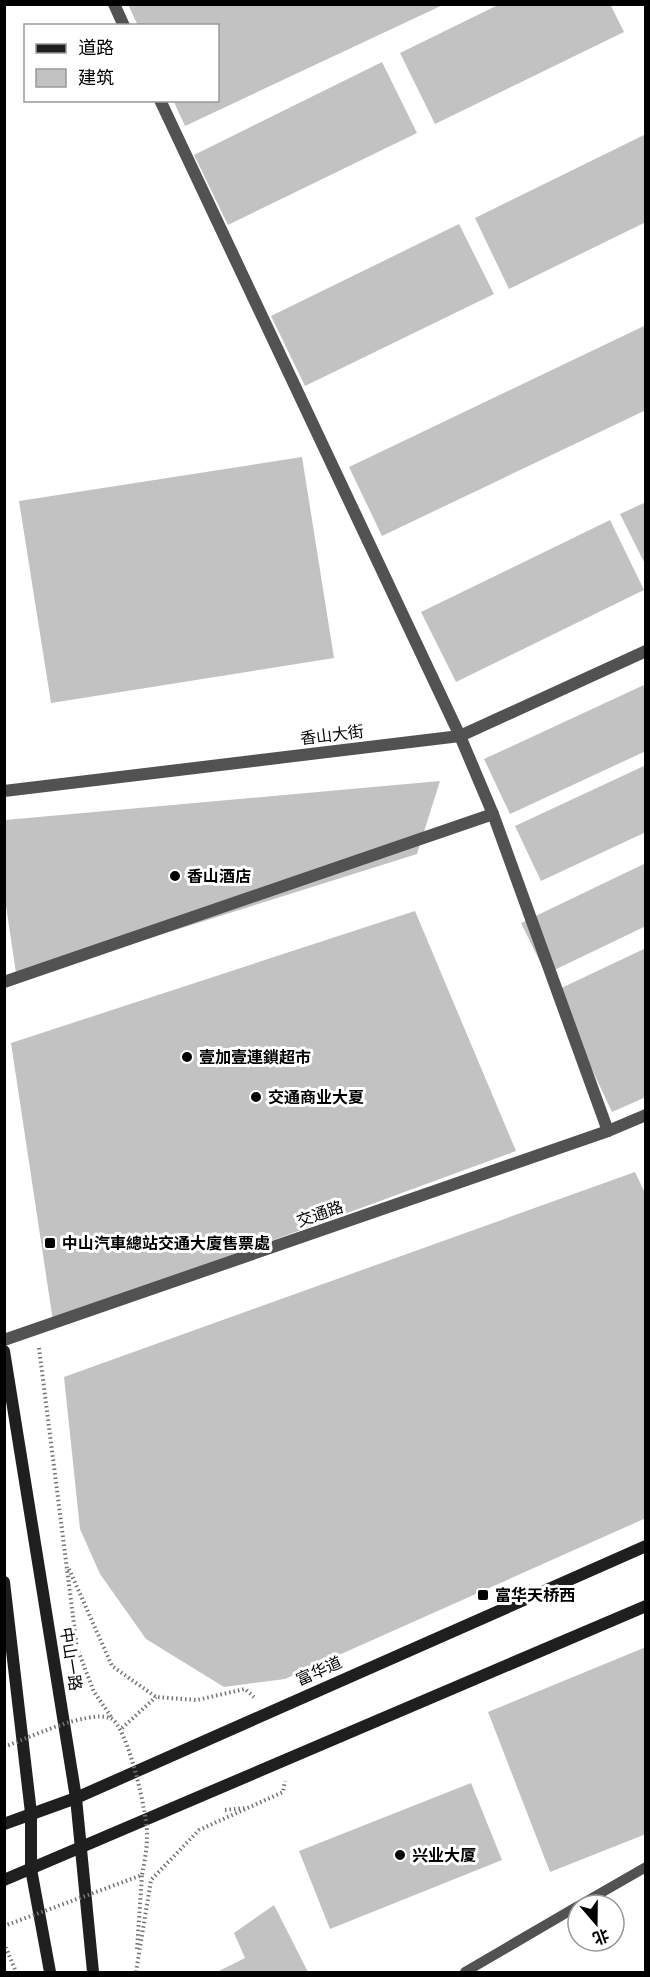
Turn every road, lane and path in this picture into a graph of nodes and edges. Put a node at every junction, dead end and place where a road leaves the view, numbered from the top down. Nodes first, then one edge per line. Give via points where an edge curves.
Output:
1 (114, 4) edge
2 (123, 24) edge
3 (160, 102) edge
4 (645, 651) edge
5 (460, 736) junction
6 (4, 791) edge
7 (493, 814) junction
8 (4, 982) edge
9 (645, 1114) edge
10 (608, 1131) junction
11 (37, 1330) junction
12 (4, 1340) edge
13 (4, 1351) edge
14 (645, 1545) edge
15 (68, 1566) junction
16 (4, 1582) edge
17 (645, 1606) edge
18 (156, 1697) junction
19 (268, 1711) junction
20 (112, 1718) junction
21 (122, 1728) junction
22 (4, 1747) edge
23 (289, 1758) junction
24 (76, 1798) junction
25 (31, 1813) junction
26 (4, 1824) edge
27 (82, 1847) junction
28 (645, 1867) edge
29 (31, 1869) junction
30 (142, 1875) junction
31 (4, 1880) edge
32 (601, 1893) edge
33 (566, 1914) edge
34 (4, 1926) edge
35 (4, 1943) edge
36 (136, 1970) edge
37 (16, 1972) edge
38 (50, 1972) edge
39 (93, 1972) edge
40 (465, 1972) edge

1 - 2 street
3 - 5 street
4 - 5 street, 香山大街
5 - 6 street, 香山大街
5 - 7 street
7 - 8 street
7 - 10 street
9 - 10 street, 交通路
10 - 11 street, 交通路
11 - 12 street, 交通路
11 - 15 path
13 - 24 main road, 中山一路
14 - 19 main road, 富华道
15 - 18 path via 112,1666
15 - 20 path via 77,1648 94,1692
16 - 25 main road
17 - 23 main road
18 - 19 path via 197,1700 245,1689
18 - 21 path
19 - 24 main road, 富华道
20 - 21 path, bridge
20 - 22 path, bridge via 93,1716
21 - 30 path, bridge via 148,1836
23 - 27 main road
23 - 36 path via 283,1792 199,1830 151,1880
24 - 25 main road, 富华道
24 - 27 main road, 中山一路
25 - 26 main road, 富华道
25 - 29 main road
27 - 29 main road
27 - 39 main road, 中山一路
28 - 32 lane
29 - 31 main road
29 - 38 main road
30 - 34 path, bridge
30 - 36 path
33 - 40 lane
35 - 37 path

